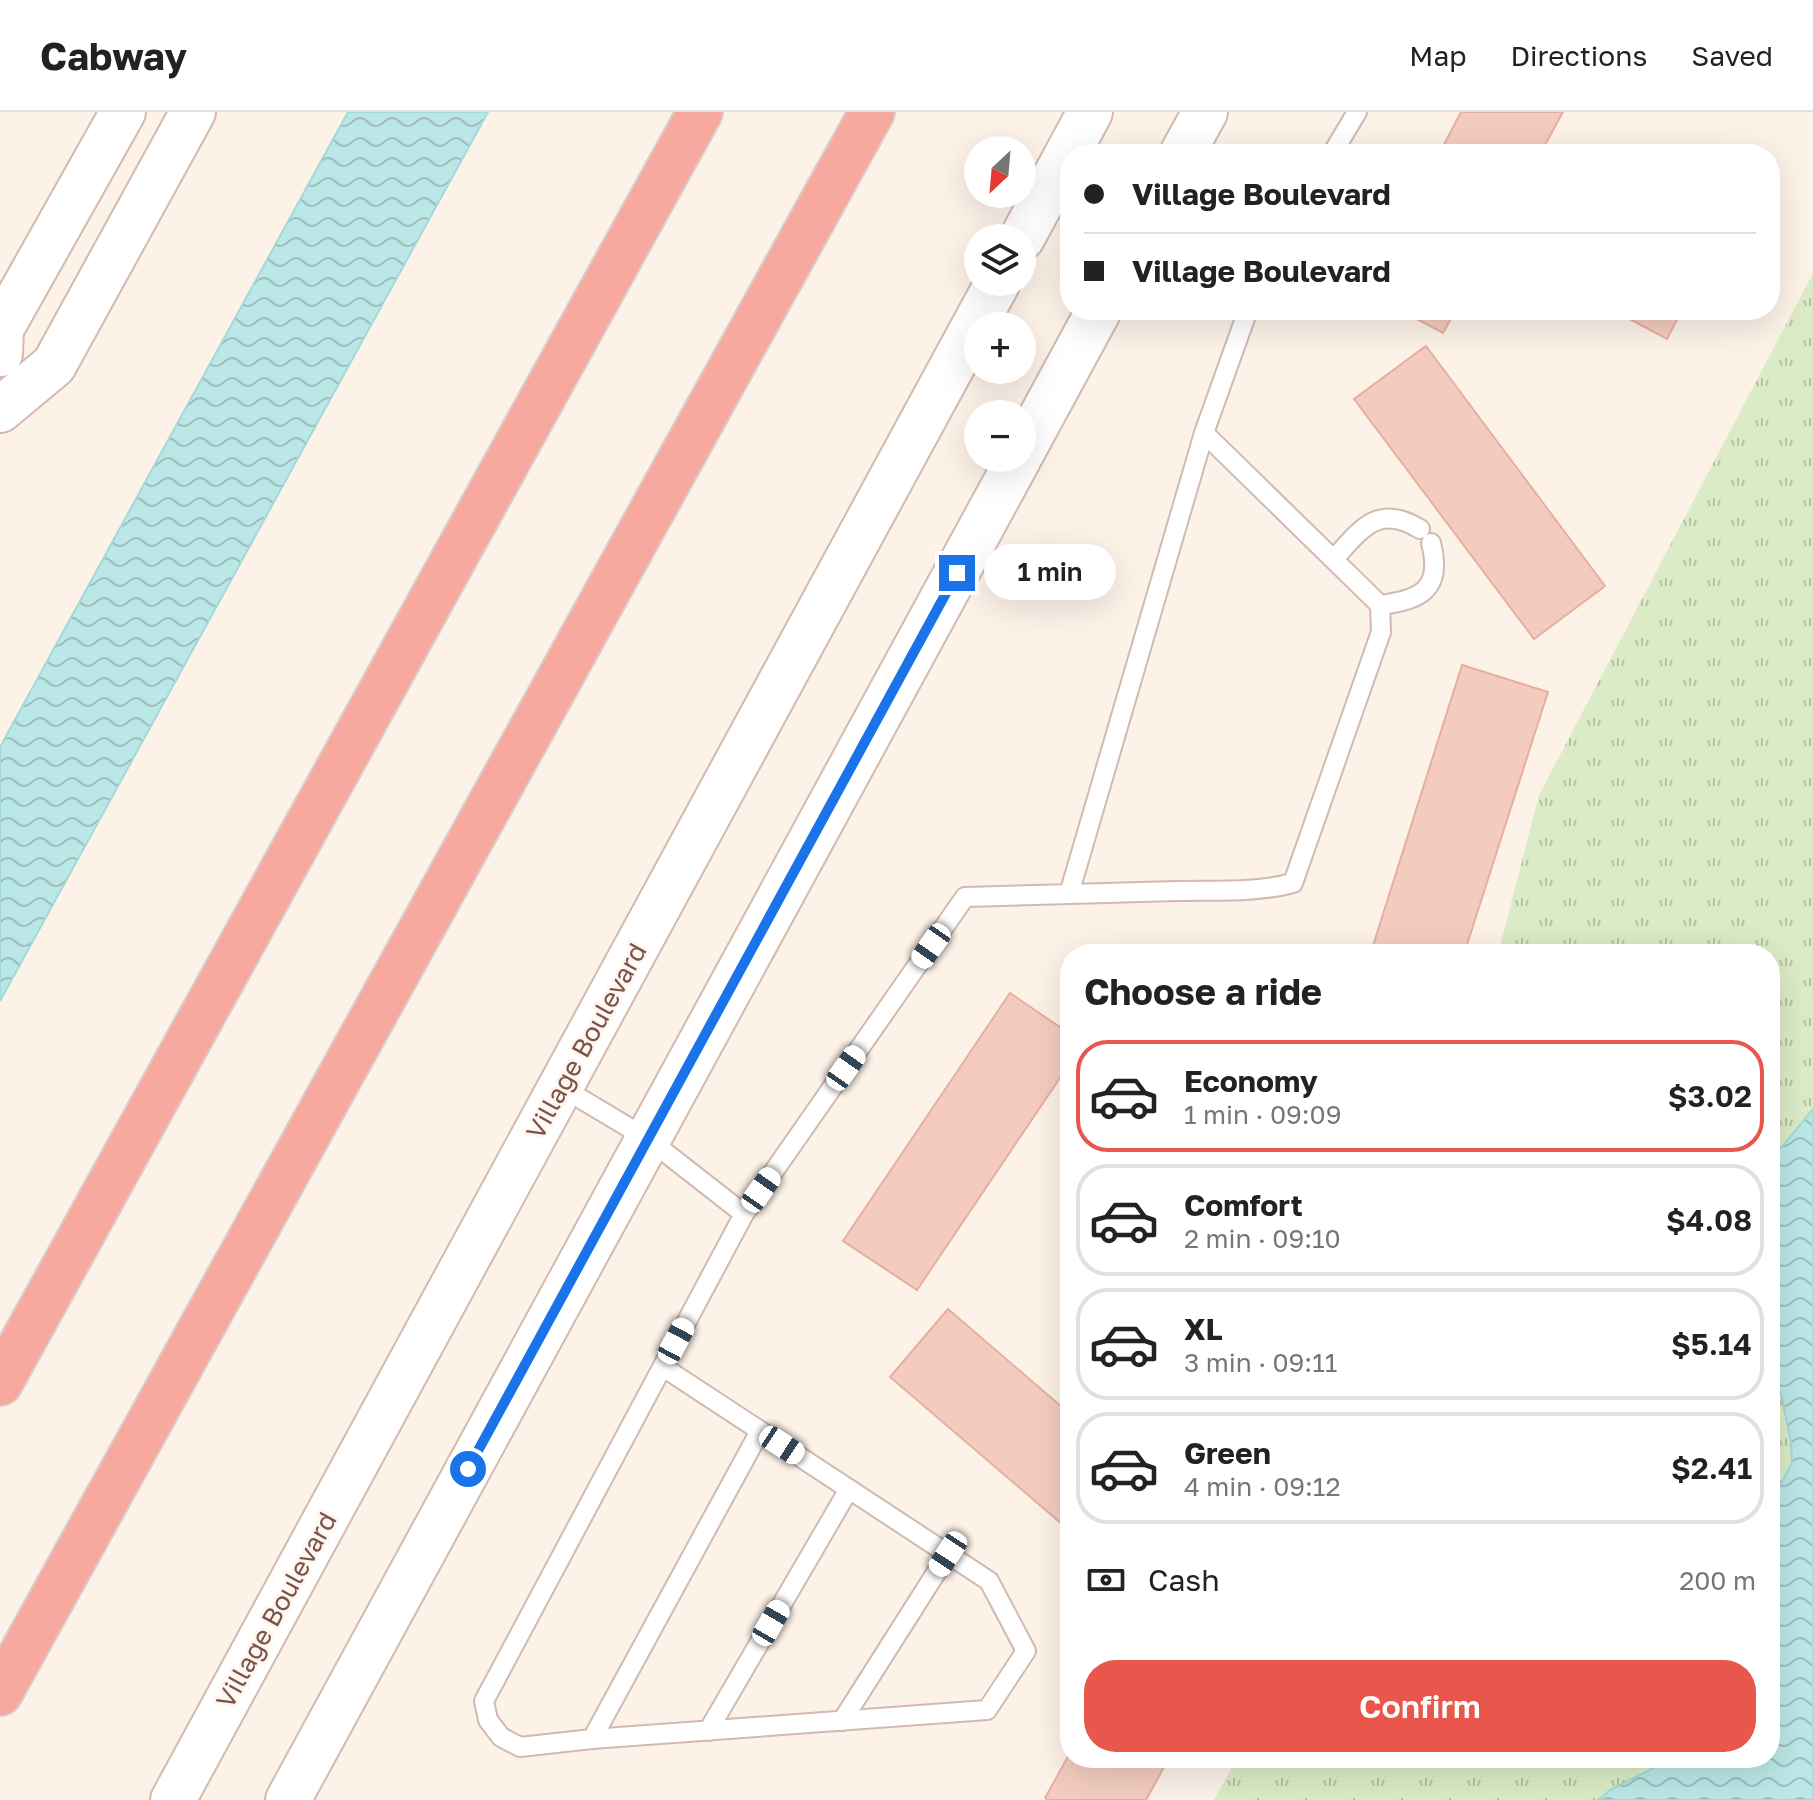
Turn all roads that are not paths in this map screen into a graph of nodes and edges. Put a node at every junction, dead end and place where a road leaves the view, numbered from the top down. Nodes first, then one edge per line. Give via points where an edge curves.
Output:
1 (123, 112) edge
2 (193, 112) edge
3 (700, 112) edge
4 (872, 112) edge
5 (1090, 112) edge
6 (1205, 112) edge
7 (1357, 112) edge
8 (1073, 144) edge
9 (1187, 144) edge
10 (1338, 144) edge
11 (1060, 168) edge
12 (1030, 224) edge
13 (990, 296) edge
14 (1094, 320) edge
15 (1244, 320) edge
16 (0, 354) edge
17 (0, 410) edge
18 (1036, 426) edge
19 (1204, 433) junction
20 (1011, 472) edge
21 (1334, 559) junction
22 (1380, 605) junction
23 (1069, 894) junction
24 (561, 1087) junction
25 (648, 1139) junction
26 (744, 1214) junction
27 (663, 1367) junction
28 (0, 1383) edge
29 (760, 1431) junction
30 (849, 1489) junction
31 (948, 1554) junction
32 (0, 1693) edge
33 (842, 1721) junction
34 (708, 1731) junction
35 (592, 1739) junction
36 (173, 1800) edge
37 (288, 1800) edge

1 - 16 street via 1,329
2 - 17 street via 54,365
3 - 28 highway
4 - 32 highway
5 - 8 street
6 - 9 street
7 - 10 lane
11 - 12 street
13 - 24 street, Village Boulevard
14 - 18 street
15 - 19 lane
19 - 21 lane
19 - 23 lane
20 - 25 street
21 - 22 lane
21 - 22 lane via 1366,523 1408,521 1426,536 1436,560 1425,591 1410,601
22 - 23 lane via 1381,632 1293,883 1270,889
23 - 26 lane via 965,897
24 - 25 lane
24 - 36 street, Village Boulevard
25 - 26 lane
25 - 37 street
26 - 27 lane
27 - 29 lane
27 - 35 lane via 484,1701 488,1720 501,1737 520,1747
29 - 30 lane
29 - 35 lane
30 - 31 lane
30 - 34 lane
31 - 33 lane
31 - 33 lane via 989,1581 1026,1651 987,1710
33 - 34 lane
34 - 35 lane

